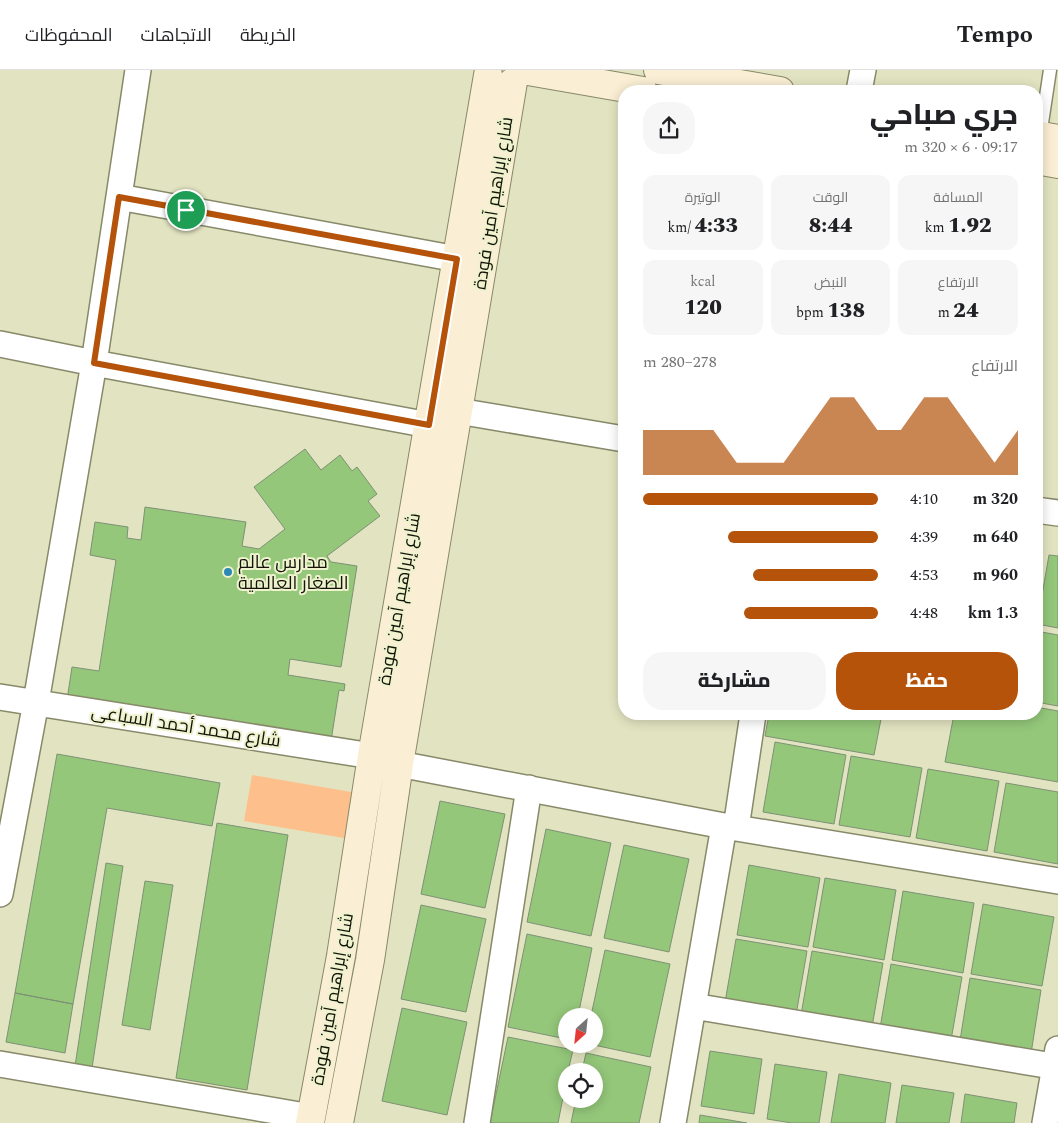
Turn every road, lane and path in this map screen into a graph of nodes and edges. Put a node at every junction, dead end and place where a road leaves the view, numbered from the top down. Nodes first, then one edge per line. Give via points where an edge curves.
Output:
1 (138, 70) edge
2 (658, 70) edge
3 (863, 70) edge
4 (1050, 70) edge
5 (508, 74) edge
6 (745, 85) edge
7 (860, 85) edge
8 (618, 88) edge
9 (1043, 142) edge
10 (1058, 164) edge
11 (119, 197) junction
12 (457, 259) junction
13 (0, 344) edge
14 (94, 363) junction
15 (458, 411) junction
16 (429, 425) junction
17 (618, 438) edge
18 (1043, 511) edge
19 (1058, 513) edge
20 (0, 697) edge
21 (36, 702) junction
22 (753, 720) edge
23 (372, 756) junction
24 (399, 764) junction
25 (529, 788) junction
26 (730, 827) junction
27 (1058, 881) edge
28 (0, 892) edge
29 (341, 956) junction
30 (370, 960) junction
31 (693, 1006) junction
32 (1057, 1061) edge
33 (0, 1064) edge
34 (310, 1120) edge
35 (340, 1123) edge
36 (477, 1123) edge
37 (673, 1123) edge
38 (1045, 1123) edge

1 - 11 street
2 - 6 street
3 - 7 street
4 - 9 lane
5 - 8 street
5 - 12 street, شارع إبراهيم آمين فودة
5 - 15 street, شارع إبراهيم آمين فودة
9 - 10 street
11 - 12 street
11 - 14 street
12 - 16 street, شارع إبراهيم آمين فودة
13 - 14 street
14 - 16 street
14 - 21 street
15 - 17 street
15 - 24 street, شارع إبراهيم آمين فودة
16 - 23 street, شارع إبراهيم آمين فودة
18 - 19 street
20 - 21 street, شارع محمد أحمد السباعى
21 - 23 street, شارع محمد أحمد السباعى
21 - 28 street
22 - 26 street
23 - 29 street, شارع إبراهيم آمين فودة
24 - 25 street
24 - 30 street, شارع إبراهيم آمين فودة
25 - 26 street
25 - 36 street
26 - 27 street
26 - 31 street
29 - 30 street
29 - 34 street, شارع إبراهيم آمين فودة
30 - 35 street, شارع إبراهيم آمين فودة
31 - 32 street
31 - 37 street
32 - 38 street
33 - 34 street

